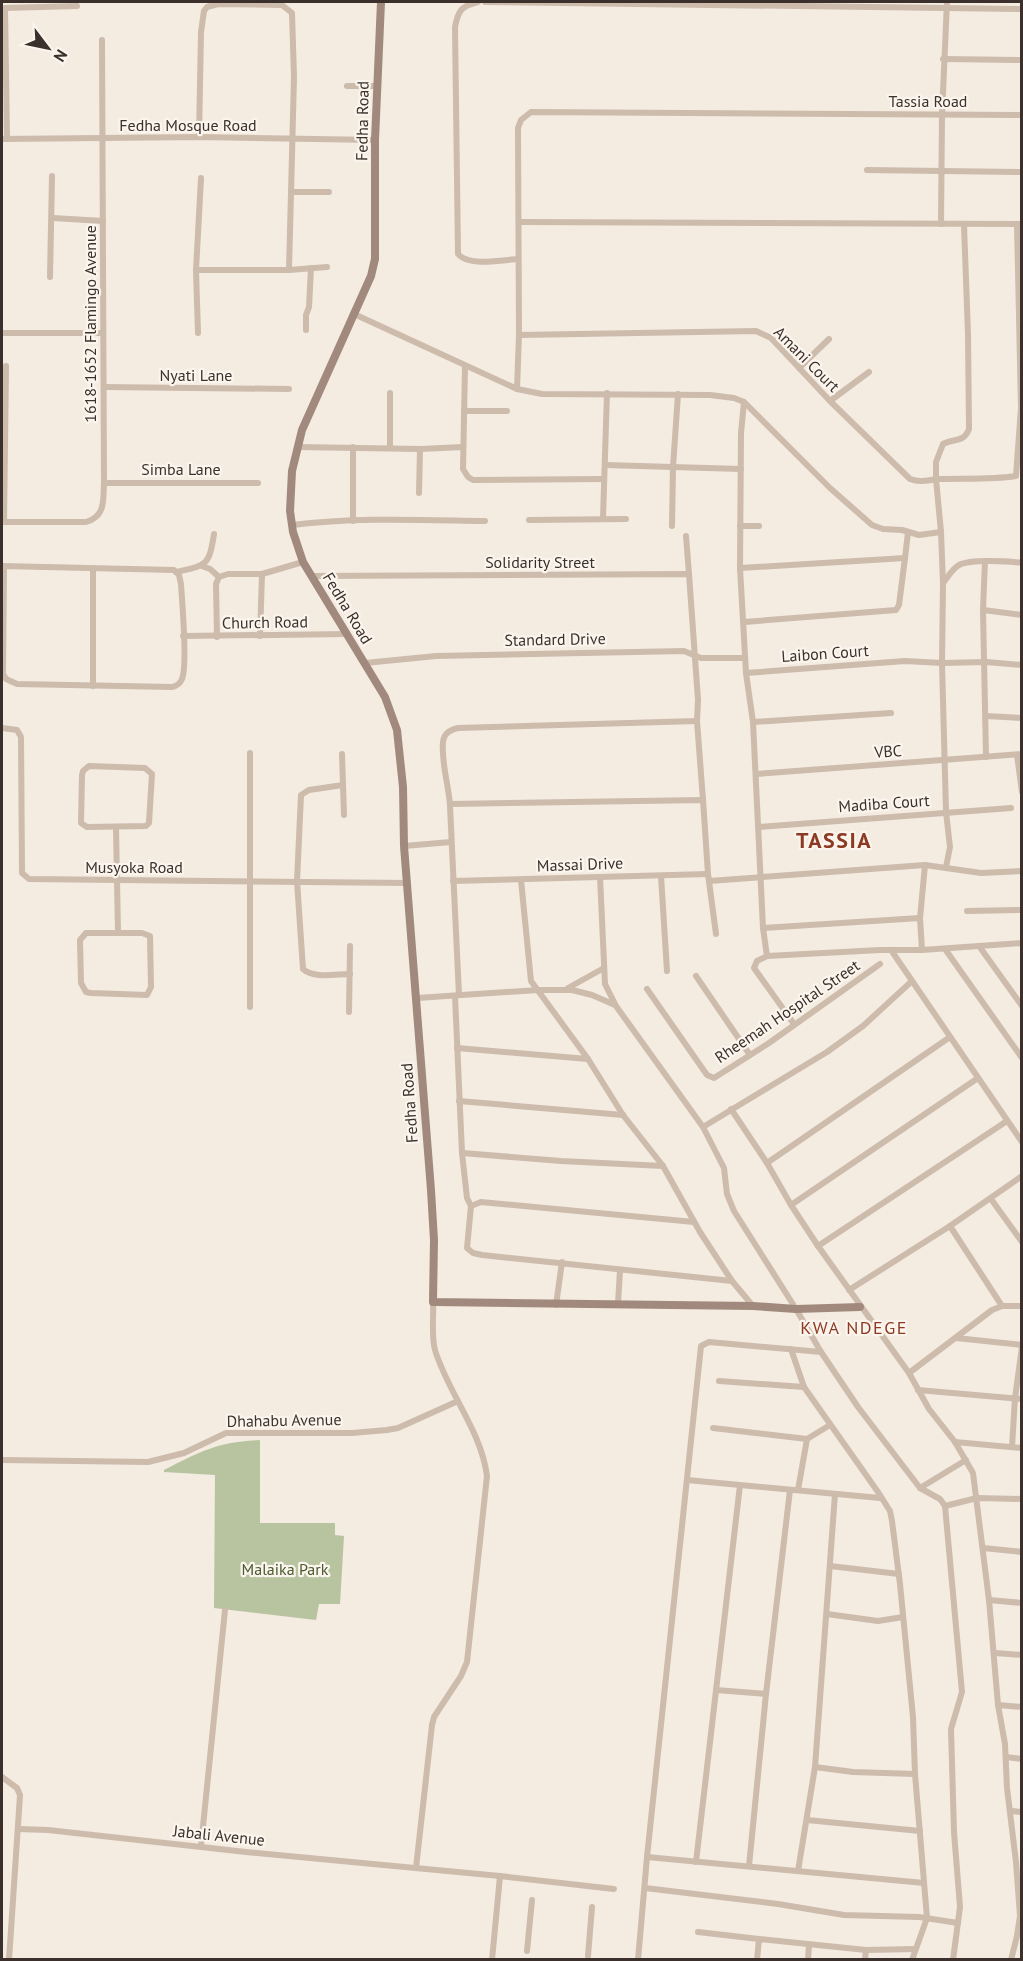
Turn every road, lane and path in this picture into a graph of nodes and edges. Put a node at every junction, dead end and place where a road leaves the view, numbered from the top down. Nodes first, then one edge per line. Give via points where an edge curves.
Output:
1 (381, 2) edge
2 (478, 2) edge
3 (485, 2) edge
4 (774, 3) edge
5 (947, 4) edge
6 (77, 6) dead end
7 (3, 8) edge
8 (1022, 9) edge
9 (102, 40) dead end
10 (943, 59) junction
11 (1022, 60) edge
12 (347, 86) dead end
13 (378, 86) junction
14 (942, 115) junction
15 (1022, 115) edge
16 (199, 137) junction
17 (292, 138) junction
18 (4, 139) edge
19 (101, 139) junction
20 (375, 140) junction
21 (867, 170) dead end
22 (941, 170) junction
23 (1022, 172) edge
24 (52, 176) dead end
25 (201, 178) dead end
26 (291, 192) junction
27 (329, 192) dead end
28 (52, 218) junction
29 (103, 221) junction
30 (520, 222) junction
31 (941, 224) junction
32 (1019, 224) edge
33 (964, 225) junction
34 (518, 259) junction
35 (327, 267) dead end
36 (310, 268) junction
37 (196, 270) junction
38 (289, 270) junction
39 (50, 278) dead end
40 (354, 314) junction
41 (306, 330) dead end
42 (2, 333) edge
43 (103, 333) junction
44 (198, 333) dead end
45 (519, 335) junction
46 (829, 339) dead end
47 (6, 366) dead end
48 (465, 366) junction
49 (799, 368) junction
50 (869, 372) dead end
51 (104, 387) junction
52 (289, 388) dead end
53 (517, 389) junction
54 (390, 393) dead end
55 (607, 393) junction
56 (678, 394) junction
57 (830, 401) junction
58 (744, 402) junction
59 (1021, 408) edge
60 (464, 411) junction
61 (507, 411) dead end
62 (297, 447) junction
63 (353, 447) junction
64 (390, 447) junction
65 (463, 447) junction
66 (420, 449) junction
67 (605, 465) junction
68 (673, 467) junction
69 (741, 469) junction
70 (604, 479) junction
71 (936, 479) junction
72 (104, 483) junction
73 (258, 483) dead end
74 (419, 493) dead end
75 (603, 518) junction
76 (626, 519) dead end
77 (529, 520) dead end
78 (353, 521) junction
79 (485, 521) dead end
80 (3, 522) edge
81 (292, 525) junction
82 (672, 526) dead end
83 (740, 526) junction
84 (759, 526) dead end
85 (908, 532) junction
86 (941, 532) junction
87 (214, 534) dead end
88 (686, 536) dead end
89 (906, 558) junction
90 (985, 561) junction
91 (303, 562) junction
92 (1022, 563) edge
93 (3, 566) edge
94 (202, 566) junction
95 (740, 568) junction
96 (93, 569) junction
97 (176, 572) junction
98 (262, 574) junction
99 (689, 574) junction
100 (311, 576) junction
101 (219, 577) junction
102 (943, 583) junction
103 (983, 610) junction
104 (1022, 615) edge
105 (744, 622) junction
106 (347, 634) junction
107 (183, 636) junction
108 (260, 636) junction
109 (217, 637) junction
110 (693, 653) junction
111 (745, 658) junction
112 (986, 662) junction
113 (365, 663) junction
114 (942, 663) junction
115 (1022, 665) edge
116 (746, 673) junction
117 (93, 686) junction
118 (891, 713) dead end
119 (986, 716) junction
120 (1022, 718) edge
121 (697, 721) junction
122 (753, 722) junction
123 (2, 728) edge
124 (250, 753) dead end
125 (342, 754) dead end
126 (1019, 755) edge
127 (986, 758) junction
128 (946, 761) junction
129 (756, 774) junction
130 (343, 785) junction
131 (1022, 792) edge
132 (703, 800) junction
133 (450, 804) junction
134 (1011, 808) dead end
135 (946, 812) junction
136 (344, 815) dead end
137 (759, 826) junction
138 (116, 828) junction
139 (451, 842) junction
140 (404, 846) junction
141 (926, 865) junction
142 (946, 867) junction
143 (1022, 871) edge
144 (662, 876) junction
145 (762, 876) junction
146 (600, 877) junction
147 (708, 878) junction
148 (248, 880) junction
149 (521, 880) junction
150 (118, 881) junction
151 (297, 881) junction
152 (453, 881) junction
153 (407, 883) junction
154 (1022, 910) edge
155 (967, 911) dead end
156 (920, 918) junction
157 (763, 928) junction
158 (117, 933) junction
159 (716, 934) dead end
160 (1022, 943) edge
161 (350, 946) dead end
162 (979, 946) junction
163 (945, 949) junction
164 (891, 950) junction
165 (922, 950) junction
166 (767, 956) junction
167 (880, 964) dead end
168 (604, 968) junction
169 (667, 971) dead end
170 (350, 974) junction
171 (696, 976) dead end
172 (912, 981) junction
173 (647, 989) dead end
174 (538, 990) junction
175 (565, 990) junction
176 (457, 995) junction
177 (417, 998) junction
178 (616, 1006) junction
179 (1022, 1006) edge
180 (250, 1007) dead end
181 (349, 1012) dead end
182 (794, 1024) junction
183 (950, 1037) junction
184 (457, 1048) junction
185 (750, 1054) junction
186 (1022, 1058) edge
187 (588, 1059) junction
188 (978, 1078) junction
189 (459, 1101) junction
190 (731, 1109) junction
191 (623, 1114) junction
192 (1007, 1121) junction
193 (703, 1127) junction
194 (1022, 1142) edge
195 (462, 1153) junction
196 (767, 1163) junction
197 (663, 1166) junction
198 (1022, 1176) edge
199 (991, 1199) junction
200 (791, 1205) junction
201 (471, 1206) junction
202 (694, 1222) junction
203 (950, 1226) junction
204 (1022, 1242) edge
205 (818, 1246) junction
206 (562, 1262) junction
207 (620, 1270) junction
208 (732, 1281) junction
209 (849, 1290) junction
210 (433, 1302) junction
211 (618, 1304) junction
212 (556, 1305) junction
213 (753, 1306) junction
214 (860, 1306) junction
215 (1002, 1306) junction
216 (1022, 1306) edge
217 (796, 1309) junction
218 (955, 1338) junction
219 (1022, 1346) edge
220 (791, 1349) junction
221 (820, 1352) junction
222 (909, 1373) junction
223 (719, 1381) dead end
224 (804, 1388) junction
225 (918, 1390) junction
226 (1018, 1399) edge
227 (458, 1401) junction
228 (830, 1425) junction
229 (713, 1428) dead end
230 (807, 1439) junction
231 (955, 1442) junction
232 (1012, 1447) junction
233 (1022, 1448) edge
234 (2, 1460) edge
235 (966, 1460) junction
236 (687, 1480) junction
237 (740, 1485) junction
238 (920, 1488) junction
239 (790, 1490) junction
240 (798, 1490) junction
241 (835, 1494) junction
242 (880, 1498) junction
243 (977, 1498) junction
244 (1022, 1499) edge
245 (945, 1506) junction
246 (983, 1548) junction
247 (1022, 1552) edge
248 (830, 1566) junction
249 (899, 1574) junction
250 (989, 1600) junction
251 (1022, 1603) edge
252 (225, 1610) dead end
253 (826, 1614) junction
254 (903, 1617) junction
255 (995, 1653) junction
256 (1022, 1655) edge
257 (716, 1690) junction
258 (766, 1694) junction
259 (998, 1705) junction
260 (1022, 1707) edge
261 (1006, 1757) junction
262 (1022, 1759) edge
263 (815, 1767) junction
264 (915, 1774) junction
265 (2, 1777) edge
266 (1011, 1811) junction
267 (1022, 1812) edge
268 (807, 1820) junction
269 (18, 1829) junction
270 (920, 1831) junction
271 (201, 1846) junction
272 (647, 1857) junction
273 (696, 1862) junction
274 (1019, 1862) edge
275 (749, 1866) junction
276 (417, 1868) junction
277 (798, 1871) junction
278 (500, 1876) junction
279 (924, 1883) junction
280 (645, 1888) junction
281 (614, 1889) dead end
282 (532, 1900) dead end
283 (592, 1907) dead end
284 (1021, 1916) edge
285 (927, 1918) junction
286 (958, 1923) junction
287 (698, 1932) dead end
288 (759, 1939) junction
289 (809, 1945) junction
290 (915, 1949) junction
291 (866, 1950) junction
292 (527, 1951) dead end
293 (588, 1956) dead end
294 (9, 1959) edge
295 (492, 1959) edge
296 (638, 1959) edge
297 (757, 1959) edge
298 (808, 1959) edge
299 (865, 1959) edge
300 (912, 1959) edge
301 (952, 1959) edge
302 (1011, 1959) edge

1 - 13 street, Fedha Road
2 - 34 street via 458,12 455,27 458,254 468,260
3 - 4 street
4 - 5 street
5 - 8 street
5 - 10 street
6 - 7 street
7 - 18 street
9 - 19 street, 1618-1652 Flamingo Avenue
10 - 11 street
10 - 14 street
12 - 13 street
13 - 20 street, Fedha Road
14 - 15 street, Tassia Road
14 - 22 street
14 - 30 street, Tassia Road via 531,112 518,128
16 - 17 street, Fedha Mosque Road
16 - 17 street via 203,14 207,7 282,4 292,13
16 - 19 street, Fedha Mosque Road
17 - 20 street, Fedha Mosque Road
17 - 26 street
18 - 19 street, Fedha Mosque Road
19 - 29 street, 1618-1652 Flamingo Avenue
20 - 40 street, Fedha Road via 375,259
21 - 22 street
22 - 23 street
22 - 31 street
24 - 28 street
25 - 37 street
26 - 27 street
26 - 38 street
28 - 29 street
28 - 39 street
29 - 43 street, 1618-1652 Flamingo Avenue
30 - 31 street
30 - 34 street
31 - 33 street
32 - 33 street
32 - 59 street
33 - 71 street via 969,429 962,440 948,441 940,447
34 - 45 street
35 - 36 street
36 - 38 street
36 - 41 street
37 - 38 street
37 - 44 street
40 - 48 street
40 - 62 street, Fedha Road via 307,416
42 - 43 street
43 - 51 street, 1618-1652 Flamingo Avenue
45 - 49 street, Amani Court via 756,331 771,338
45 - 53 street
46 - 49 street
47 - 80 street
48 - 53 street
48 - 60 street
49 - 57 street, Amani Court
50 - 57 street
51 - 52 street, Nyati Lane
51 - 72 street, 1618-1652 Flamingo Avenue
53 - 55 street via 542,394
54 - 64 street
55 - 56 street
55 - 67 street
56 - 58 street
56 - 68 street
57 - 71 street, Amani Court via 905,477 920,482
58 - 69 street
58 - 85 street via 872,525
59 - 71 street, Amani Court via 1016,476
60 - 61 street
60 - 65 street
62 - 63 street
62 - 81 street, Fedha Road via 290,489
63 - 64 street
63 - 78 street
64 - 66 street
65 - 66 street
65 - 70 street via 463,469 473,480
66 - 74 street
67 - 68 street
67 - 70 street
68 - 69 street
68 - 82 street
69 - 83 street
70 - 75 street
71 - 86 street
72 - 73 street, Simba Lane
72 - 80 street, 1618-1652 Flamingo Avenue via 103,508 94,520
75 - 76 street
75 - 77 street
78 - 79 street
78 - 81 street
81 - 91 street, Fedha Road
83 - 84 street
83 - 95 street
85 - 86 street
85 - 89 street
86 - 102 street
87 - 94 street via 211,556
88 - 99 street
89 - 95 street
89 - 105 street via 896,610
90 - 92 street
90 - 102 street via 957,565
90 - 103 street
91 - 98 street
91 - 100 street, Fedha Road
93 - 96 street
93 - 117 street via 6,679 17,684
94 - 97 street
94 - 101 street
95 - 105 street
96 - 97 street via 170,568
96 - 117 street
97 - 107 street via 181,584
98 - 101 street
98 - 108 street
99 - 100 street, Solidarity Street
99 - 110 street
100 - 106 street, Fedha Road
101 - 109 street
102 - 114 street
103 - 104 street
103 - 112 street
105 - 111 street
106 - 108 street, Church Road
106 - 113 street, Fedha Road
107 - 109 street, Church Road
107 - 117 street via 183,675 178,686
108 - 109 street, Church Road
110 - 111 street, Standard Drive via 701,658
110 - 113 street, Standard Drive via 436,656
110 - 121 street
111 - 116 street
112 - 114 street, Laibon Court
112 - 115 street, Laibon Court
112 - 119 street
113 - 140 street, Fedha Road via 385,697 397,730
114 - 116 street, Laibon Court via 905,661
114 - 128 street
116 - 122 street
118 - 122 street
119 - 120 street
119 - 127 street
121 - 132 street
121 - 133 street via 450,730 443,742
122 - 129 street
123 - 150 street, Musyoka Road via 17,730 21,737 22,873 29,879
124 - 148 street
125 - 130 street
126 - 127 street, VBC
126 - 131 street
127 - 128 street, VBC
128 - 129 street, VBC
128 - 135 street
129 - 137 street
130 - 136 street
130 - 151 street via 309,790 301,795
132 - 133 street
132 - 147 street
133 - 139 street
134 - 135 street, Madiba Court
135 - 137 street, Madiba Court
135 - 142 street via 950,847
137 - 145 street
138 - 138 street via 144,827 149,823 152,774 145,768 86,767 82,775 81,824
138 - 150 street
139 - 140 street
139 - 152 street
140 - 153 street, Fedha Road
141 - 142 street, Massai Drive
141 - 145 street, Massai Drive
141 - 156 street
142 - 143 street, Massai Drive via 981,873
144 - 146 street, Massai Drive
144 - 147 street, Massai Drive
144 - 169 street
145 - 147 street, Massai Drive
145 - 157 street
146 - 149 street, Massai Drive
146 - 168 street
147 - 159 street
148 - 150 street, Musyoka Road
148 - 151 street, Musyoka Road
148 - 180 street
149 - 152 street, Massai Drive
149 - 174 street via 531,981
150 - 158 street
151 - 153 street, Musyoka Road
151 - 170 street via 303,969 318,975
152 - 176 street
153 - 177 street, Fedha Road
154 - 155 street
156 - 157 street
156 - 165 street
157 - 166 street
158 - 158 street via 82,935 82,988 91,993 147,995 151,987 150,936
160 - 162 street
161 - 170 street
162 - 163 street
162 - 179 street
163 - 165 street
163 - 186 street
164 - 165 street
164 - 166 street
164 - 172 street
166 - 182 street via 757,961 754,968
167 - 182 street, Rheemah Hospital Street
168 - 175 street
168 - 178 street via 605,984
170 - 181 street
171 - 185 street
172 - 183 street
172 - 190 street via 863,1026 827,1052
173 - 185 street, Rheemah Hospital Street via 710,1077
174 - 175 street
174 - 176 street
174 - 187 street
175 - 178 street via 580,991
176 - 177 street
176 - 184 street
177 - 210 street, Fedha Road via 434,1240
178 - 193 street
182 - 185 street, Rheemah Hospital Street
183 - 188 street
183 - 196 street
184 - 187 street
184 - 189 street
187 - 191 street
188 - 192 street
188 - 200 street
189 - 191 street
189 - 195 street
190 - 193 street
190 - 196 street
191 - 197 street
192 - 194 street
192 - 205 street
193 - 217 street via 724,1168 734,1211
195 - 197 street
195 - 201 street
196 - 200 street
197 - 202 street
198 - 199 street
199 - 203 street
199 - 204 street
200 - 205 street
201 - 202 street via 481,1202
201 - 206 street via 467,1248 470,1251
202 - 208 street
203 - 209 street
203 - 215 street
205 - 209 street
206 - 207 street
206 - 212 street
207 - 208 street
207 - 211 street
208 - 213 street
209 - 214 street
210 - 212 street
210 - 227 street via 435,1349
211 - 212 street
211 - 213 street
213 - 217 street
214 - 217 street
214 - 222 street
215 - 216 street
215 - 218 street
217 - 221 street
218 - 219 street
218 - 222 street
219 - 226 street
220 - 221 street
220 - 224 street
220 - 236 street via 709,1342 701,1346
221 - 238 street
222 - 225 street
223 - 224 street
224 - 228 street
225 - 226 street
225 - 231 street
226 - 232 street
227 - 234 street, Dhahabu Avenue via 398,1428 352,1433 226,1432 184,1453 148,1462
227 - 276 street via 478,1442 487,1476 466,1662 432,1725
228 - 230 street
228 - 242 street
229 - 230 street
230 - 240 street
231 - 232 street
231 - 235 street
232 - 233 street
235 - 238 street
235 - 243 street via 973,1473
236 - 237 street
236 - 272 street
237 - 239 street
237 - 257 street
238 - 245 street
239 - 240 street
239 - 258 street
240 - 241 street
241 - 242 street
241 - 248 street
242 - 249 street via 890,1510
243 - 244 street
243 - 245 street
243 - 246 street
245 - 286 street via 962,1692 951,1729
246 - 247 street
246 - 250 street
248 - 249 street
248 - 253 street
249 - 254 street
250 - 251 street
250 - 255 street
252 - 271 street
253 - 254 street via 878,1621
253 - 263 street
254 - 264 street
255 - 256 street
255 - 259 street
257 - 258 street
257 - 273 street
258 - 275 street
259 - 260 street
259 - 261 street
261 - 262 street
261 - 266 street
263 - 264 street
263 - 268 street
264 - 270 street
265 - 269 street via 20,1795
266 - 267 street
266 - 274 street
268 - 270 street
268 - 277 street
269 - 271 street, Jabali Avenue
269 - 294 street
270 - 279 street
271 - 276 street, Jabali Avenue
272 - 273 street
272 - 280 street
273 - 275 street
274 - 284 street
275 - 277 street
276 - 278 street, Jabali Avenue
277 - 279 street
278 - 281 street, Jabali Avenue
278 - 295 street
279 - 285 street
280 - 285 street via 844,1915
280 - 296 street
282 - 292 street
283 - 293 street
284 - 302 street
285 - 286 street
285 - 290 street
286 - 301 street
287 - 288 street
288 - 289 street
288 - 297 street
289 - 291 street
289 - 298 street
290 - 291 street
290 - 300 street
291 - 299 street

